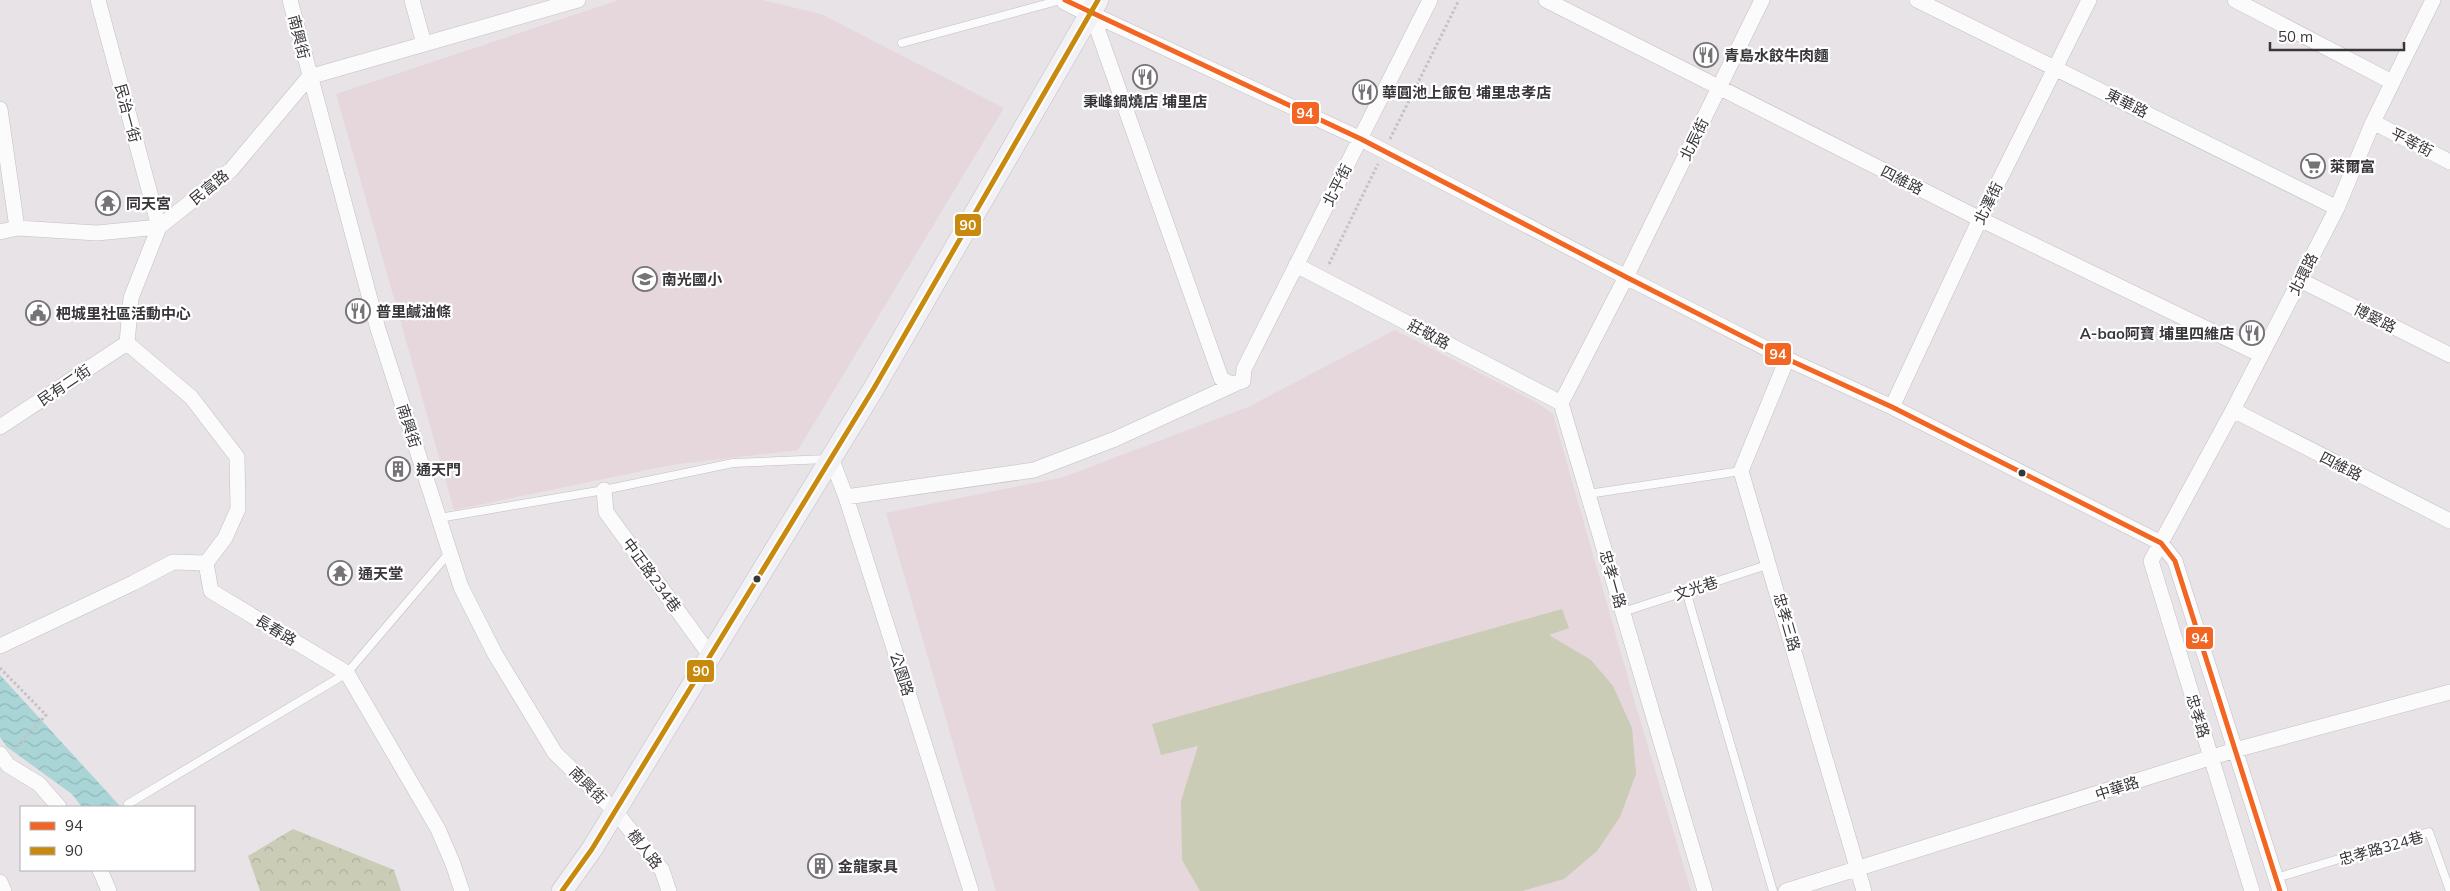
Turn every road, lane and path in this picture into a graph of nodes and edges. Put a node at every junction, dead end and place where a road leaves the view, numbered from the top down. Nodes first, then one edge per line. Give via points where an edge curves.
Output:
1 (98, 0) edge
2 (290, 0) edge
3 (412, 0) edge
4 (578, 0) edge
5 (1060, 0) edge
6 (1065, 0) edge
7 (1430, 0) edge
8 (1546, 0) edge
9 (1762, 0) edge
10 (1917, 0) edge
11 (2089, 0) edge
12 (2235, 0) edge
13 (2433, 0) edge
14 (558, 3) edge
15 (1095, 7) edge
16 (424, 44) junction
17 (902, 44) dead end
18 (2055, 67) junction
19 (309, 77) junction
20 (2392, 82) junction
21 (1719, 87) junction
22 (0, 109) edge
23 (2373, 122) junction
24 (1361, 139) junction
25 (2450, 162) edge
26 (2337, 208) junction
27 (1980, 220) junction
28 (159, 227) junction
29 (17, 228) junction
30 (0, 232) edge
31 (1296, 265) junction
32 (1626, 278) junction
33 (2300, 280) junction
34 (127, 343) junction
35 (2261, 355) junction
36 (2450, 355) edge
37 (1787, 359) junction
38 (1235, 384) junction
39 (1561, 403) junction
40 (1892, 407) junction
41 (2233, 410) junction
42 (0, 427) edge
43 (831, 458) junction
44 (1741, 471) junction
45 (604, 490) junction
46 (1588, 494) junction
47 (846, 497) junction
48 (439, 518) junction
49 (2450, 521) edge
50 (2161, 543) junction
51 (450, 553) junction
52 (206, 563) junction
53 (1770, 564) junction
54 (1686, 592) junction
55 (1623, 612) junction
56 (0, 646) edge
57 (710, 655) junction
58 (0, 668) edge
59 (347, 673) junction
60 (2450, 692) edge
61 (2235, 750) junction
62 (2, 757) edge
63 (2210, 758) junction
64 (128, 804) dead end
65 (58, 806) edge
66 (614, 811) junction
67 (1858, 870) junction
68 (100, 871) edge
69 (2278, 885) edge
70 (109, 891) edge
71 (462, 891) edge
72 (562, 891) edge
73 (669, 891) edge
74 (971, 891) edge
75 (1705, 891) edge
76 (1772, 891) edge
77 (1786, 891) edge
78 (1864, 891) edge
79 (2252, 891) edge
80 (2450, 891) edge

1 - 28 street, 民治一街
2 - 19 street, 南興街
3 - 16 street
4 - 14 street
5 - 17 lane
6 - 15 street, 忠孝路
7 - 24 street, 北平街
8 - 21 street, 四維路
9 - 21 street, 北辰街
10 - 18 street, 東華路
11 - 18 street, 北澤街
12 - 20 street
13 - 20 street, 北環路
14 - 16 street
15 - 24 street, 忠孝路
15 - 38 street via 1221,378
15 - 43 main road
16 - 19 street
18 - 26 street, 東華路
18 - 27 street, 北澤街
19 - 28 street, 民富路 via 231,170
19 - 48 street, 南興街 via 378,328
20 - 23 street, 北環路
21 - 27 street, 四維路
21 - 32 street, 北辰街
22 - 29 street
23 - 25 street, 平等街
23 - 26 street, 北環路
24 - 31 street, 北平街
24 - 32 street, 忠孝路
26 - 33 street, 北環路
27 - 35 street, 四維路
27 - 40 street, 北澤街
28 - 29 street via 97,233
28 - 34 street via 131,298
29 - 30 street
31 - 38 street, 北平街 via 1244,369 1243,382
31 - 39 street, 莊敬路
32 - 37 street, 忠孝路
32 - 39 street
33 - 35 street, 北環路
33 - 36 street, 博愛路
34 - 42 street, 民有二街
34 - 52 street via 191,397 237,457 238,509 225,538
35 - 41 street, 北環路
37 - 40 street, 忠孝路
37 - 44 street
38 - 47 street via 1116,439 1034,470
39 - 46 street, 忠孝一路
40 - 50 street, 忠孝路
41 - 49 street, 四維路
41 - 50 street, 北環路
43 - 45 lane via 733,463
43 - 47 street, 公園路
43 - 57 main road
44 - 46 lane
44 - 53 street, 忠孝三路
45 - 48 lane
45 - 57 street, 中正路234巷 via 606,512
46 - 55 street, 忠孝一路
47 - 74 street, 公園路
48 - 51 street, 南興街
50 - 61 street, 忠孝路 via 2175,561
50 - 63 street, 忠孝路 via 2151,561
51 - 59 lane
51 - 66 street, 南興街 via 461,587 495,654 555,753
52 - 56 street via 173,562
52 - 59 street, 長春路 via 211,591
53 - 54 lane, 文光巷
53 - 67 street, 忠孝三路
54 - 55 lane, 文光巷
54 - 76 lane
55 - 75 street, 忠孝一路
57 - 66 main road
58 - 62 path via 46,715
59 - 64 lane
59 - 71 street, 長春路 via 438,829
60 - 61 street, 中華路
61 - 63 street, 中華路
61 - 69 street, 忠孝路
62 - 65 street via 39,784
63 - 67 street, 中華路
63 - 79 street, 忠孝路
66 - 72 main road
66 - 73 street, 樹人路 via 662,870
67 - 77 street, 中華路
67 - 78 street, 忠孝三路
68 - 70 street
69 - 80 lane, 忠孝路324巷 via 2429,832

